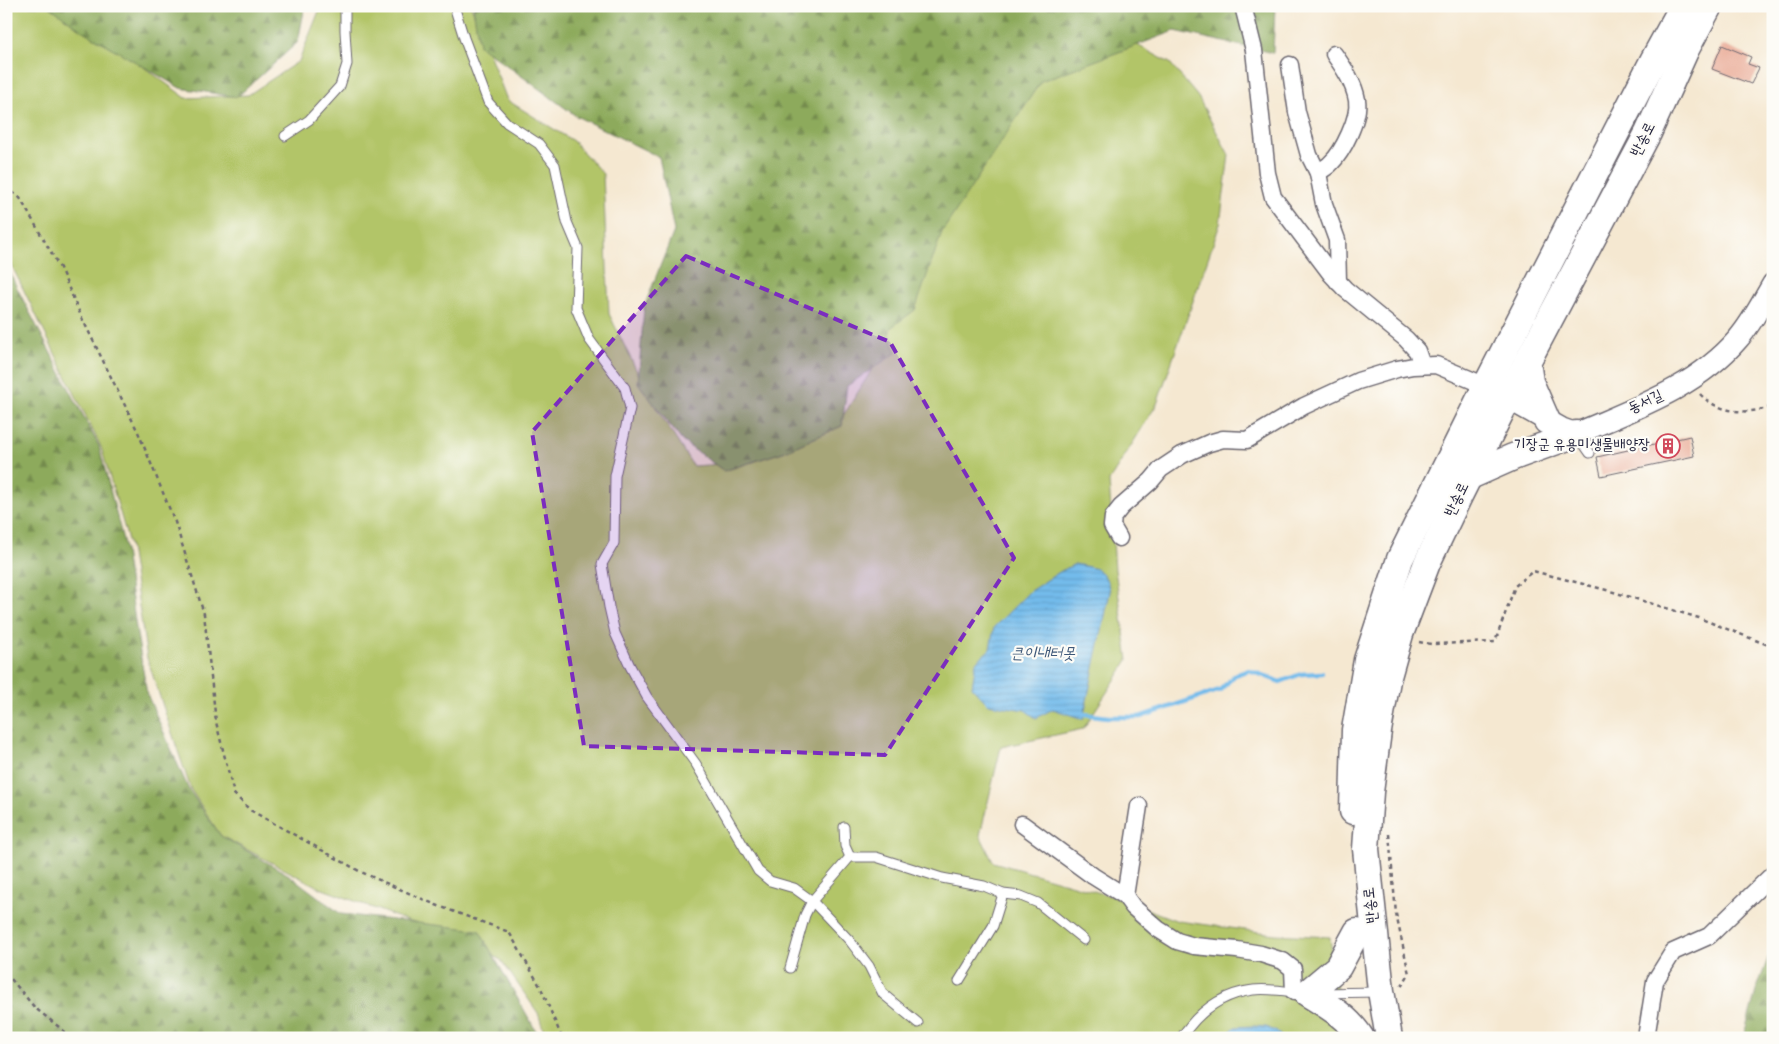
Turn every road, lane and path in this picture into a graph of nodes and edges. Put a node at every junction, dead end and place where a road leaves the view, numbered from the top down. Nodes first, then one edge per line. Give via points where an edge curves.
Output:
1 (345, 6) edge
2 (454, 6) edge
3 (1244, 6) edge
4 (1683, 6) edge
5 (1709, 6) edge
6 (1334, 54) dead end
7 (1290, 65) dead end
8 (285, 136) dead end
9 (1318, 173) junction
10 (6, 187) edge
11 (1338, 282) junction
12 (1773, 284) edge
13 (1527, 362) junction
14 (1422, 365) junction
15 (1687, 381) junction
16 (1497, 392) junction
17 (1773, 406) edge
18 (1547, 421) junction
19 (1583, 443) junction
20 (1454, 453) junction
21 (1470, 476) junction
22 (1453, 509) junction
23 (1119, 538) dead end
24 (1415, 642) dead end
25 (1773, 647) edge
26 (1139, 806) dead end
27 (1022, 824) dead end
28 (844, 827) dead end
29 (1389, 830) dead end
30 (850, 857) junction
31 (1773, 874) edge
32 (1003, 894) junction
33 (1125, 896) junction
34 (812, 902) junction
35 (1357, 932) junction
36 (1084, 940) dead end
37 (790, 968) dead end
38 (6, 973) edge
39 (959, 981) dead end
40 (1373, 992) junction
41 (1301, 993) junction
42 (918, 1024) dead end
43 (73, 1038) edge
44 (562, 1038) edge
45 (1181, 1038) edge
46 (1361, 1038) edge
47 (1372, 1038) edge
48 (1389, 1038) edge
49 (1646, 1038) edge

1 - 8 lane via 347,64 340,86 309,120
2 - 34 lane via 488,102 507,123 539,144 555,164 567,222 578,248 576,308 589,339 625,388 630,408 615,476 614,543 602,564 615,633 647,697 696,764 758,871 770,881 794,888
3 - 11 street via 1254,50 1266,164 1274,197
4 - 16 main road, 반송로 via 1654,59
5 - 13 main road, 반송로 via 1648,133
6 - 9 street via 1351,82 1357,101 1356,118 1331,163
7 - 9 street via 1297,112 1309,155
9 - 11 street via 1324,204 1337,240
10 - 44 path via 20,198 60,268 138,432 175,522 204,614 216,722 234,794 250,810 361,872 509,932 541,988
11 - 14 street via 1406,339 1417,351
12 - 15 street, 동서길 via 1738,340
13 - 16 main road, 반송로
13 - 18 main road via 1530,382
14 - 16 street via 1436,365
14 - 23 street via 1358,381 1304,406 1247,440 1223,439 1182,455 1161,469 1113,517 1112,526
15 - 17 path via 1705,399 1722,408 1741,413 1758,412
15 - 19 street, 동서길
16 - 18 street
16 - 20 main road, 반송로
16 - 21 main road, 반송로
18 - 19 street
19 - 21 main road via 1513,457
20 - 22 main road via 1459,451 1466,456 1448,494
20 - 35 main road, 반송로 via 1400,559 1367,660 1355,730 1352,854
21 - 22 main road, 반송로
22 - 40 main road, 반송로 via 1427,563 1400,634 1387,680 1378,731 1366,850
24 - 25 path via 1494,642 1515,586 1533,571 1699,618
26 - 33 street
27 - 33 street
28 - 30 lane via 845,846
29 - 40 path via 1396,914 1409,974 1400,989
30 - 32 lane via 876,857
30 - 34 lane
31 - 49 street via 1709,936 1673,952 1655,981
32 - 36 lane via 1021,896 1038,903
32 - 39 lane via 993,926
33 - 41 street via 1158,929 1177,941 1262,954 1283,961 1293,969
34 - 37 lane via 805,915
34 - 42 lane via 850,941 869,966 883,994
35 - 40 main road, 반송로
35 - 41 main road via 1338,967
38 - 43 path via 35,1008
40 - 41 lane
40 - 47 main road, 반송로
40 - 48 main road, 반송로
41 - 45 lane via 1254,989 1230,995 1208,1007
41 - 46 main road via 1343,1016

